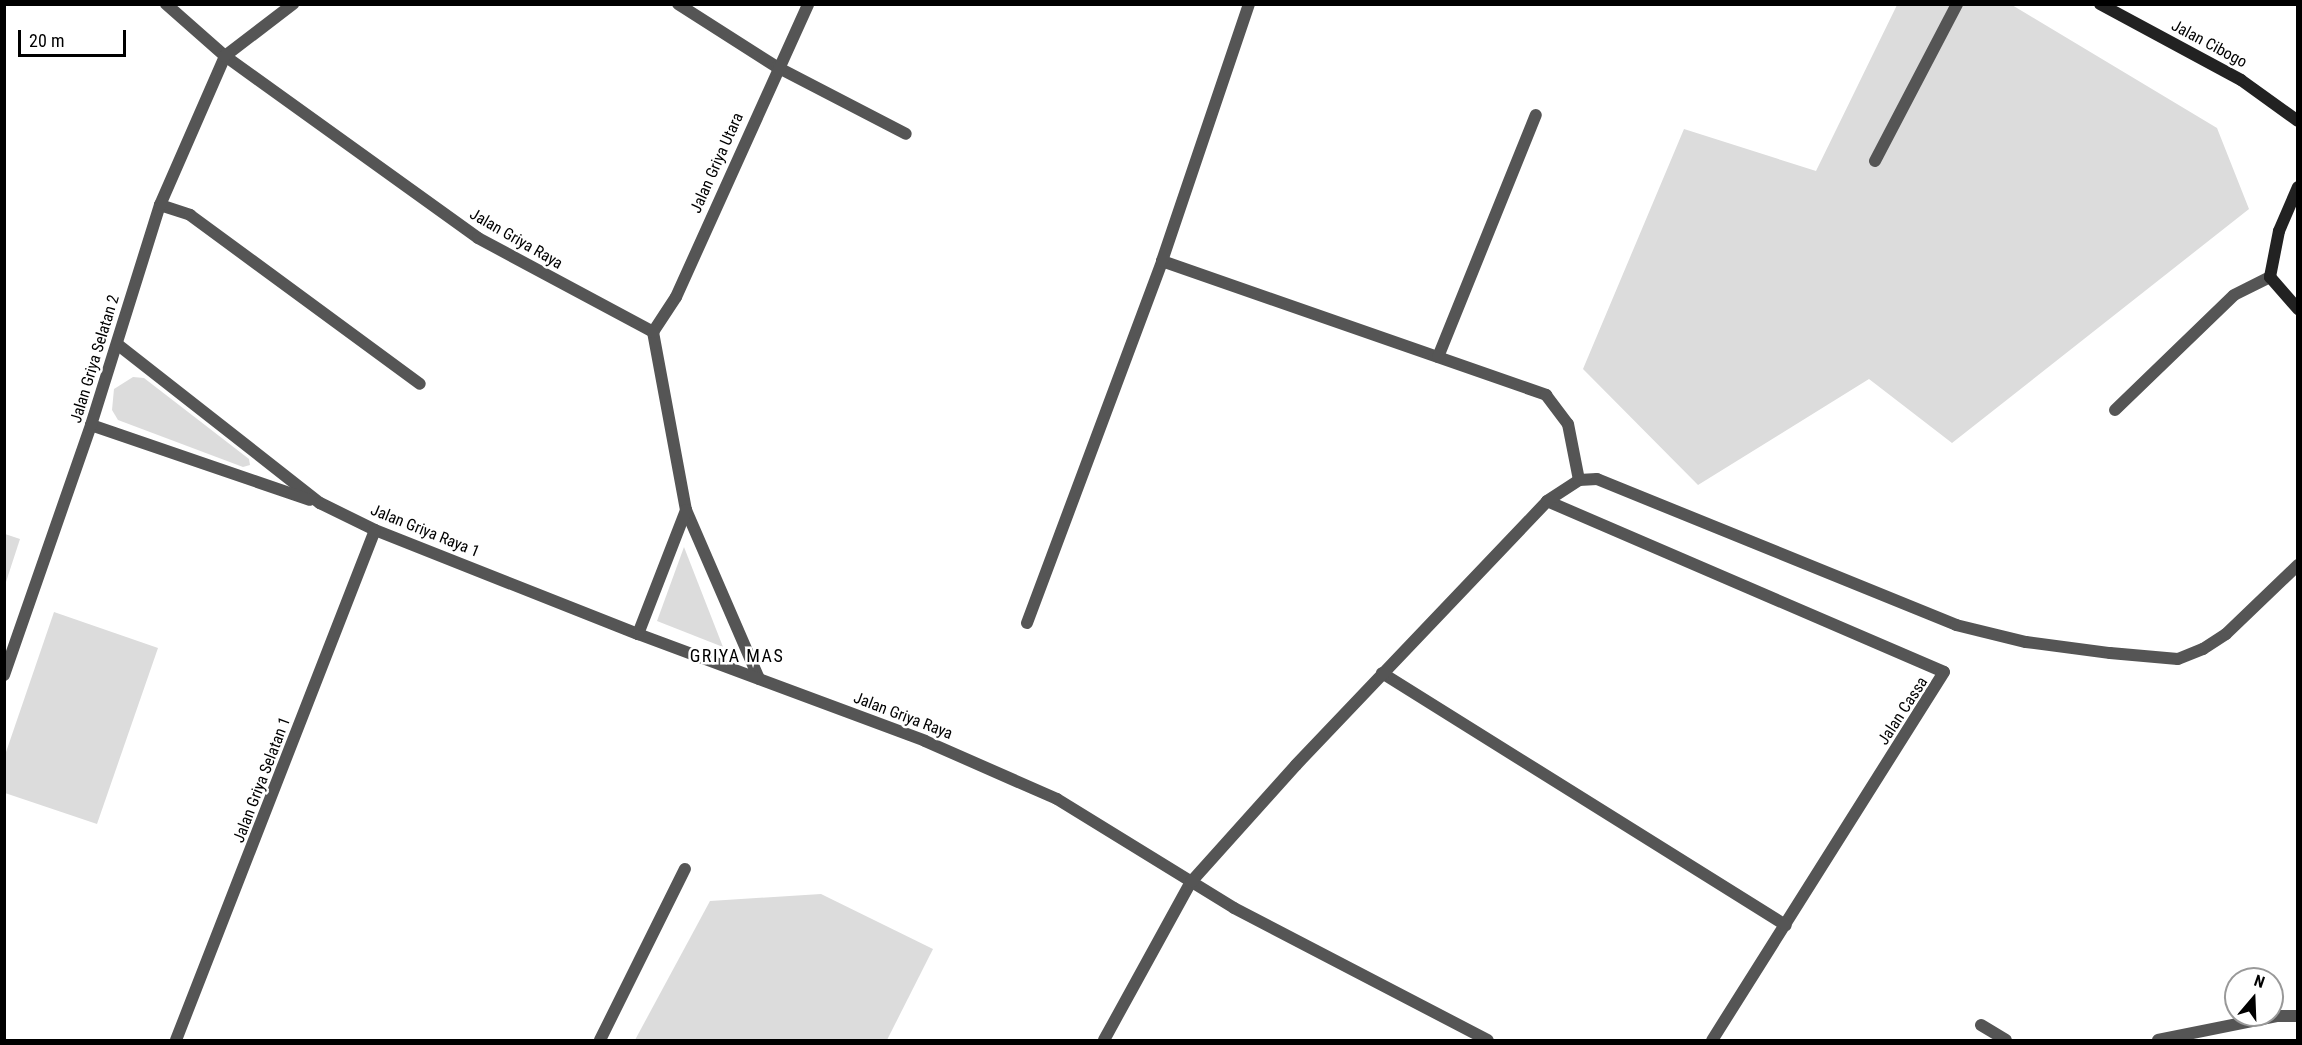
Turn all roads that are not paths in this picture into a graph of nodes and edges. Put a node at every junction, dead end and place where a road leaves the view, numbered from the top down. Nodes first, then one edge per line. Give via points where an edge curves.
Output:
1 (166, 4) edge
2 (293, 4) edge
3 (678, 4) edge
4 (808, 4) edge
5 (1249, 4) edge
6 (1957, 4) edge
7 (2100, 4) edge
8 (225, 56) junction
9 (777, 67) junction
10 (1536, 115) dead end
11 (2298, 121) edge
12 (906, 134) dead end
13 (1875, 161) dead end
14 (2298, 187) edge
15 (160, 205) junction
16 (1162, 261) junction
17 (2270, 277) junction
18 (2298, 309) edge
19 (653, 332) junction
20 (117, 344) junction
21 (1438, 357) junction
22 (420, 384) dead end
23 (2115, 410) dead end
24 (92, 425) junction
25 (1580, 480) junction
26 (1547, 501) junction
27 (320, 503) junction
28 (686, 510) junction
29 (375, 530) junction
30 (2298, 565) edge
31 (1027, 623) dead end
32 (638, 634) junction
33 (1382, 673) junction
34 (4, 675) edge
35 (759, 679) junction
36 (685, 869) dead end
37 (1191, 882) junction
38 (1786, 925) junction
39 (2298, 1016) edge
40 (1981, 1025) dead end
41 (176, 1041) edge
42 (600, 1041) edge
43 (1104, 1041) edge
44 (1488, 1041) edge
45 (1712, 1041) edge
46 (2006, 1041) edge
47 (2158, 1041) edge

1 - 8 street, Jalan Griya Raya
2 - 8 street
3 - 9 street
4 - 9 street, Jalan Griya Utara
5 - 16 street
6 - 13 street
7 - 11 street, Jalan Cibogo via 2241,80
8 - 15 street, Jalan Griya Selatan 2
8 - 19 street, Jalan Griya Raya via 478,238
9 - 12 street
9 - 19 street, Jalan Griya Utara via 676,297
10 - 21 street
14 - 17 street via 2279,231
15 - 20 street, Jalan Griya Selatan 2
15 - 22 street via 190,215
16 - 21 street
16 - 31 street
17 - 18 street
17 - 23 street via 2222,306
19 - 28 street
20 - 24 street, Jalan Griya Selatan 2
20 - 27 street, Jalan Griya Raya 1
21 - 25 street via 1546,395 1568,424
24 - 27 street
24 - 34 street, Jalan Griya Selatan 2
25 - 26 street
25 - 30 street via 1597,479 1956,625 2026,642 2110,653 2178,659 2203,649 2226,634
26 - 33 street
26 - 38 street, Jalan Cassa via 1944,672
27 - 29 street, Jalan Griya Raya 1
28 - 32 street
28 - 35 street
29 - 32 street, Jalan Griya Raya 1
29 - 41 street, Jalan Griya Selatan 1
32 - 35 street, Jalan Griya Raya 1
33 - 37 street
33 - 38 street
35 - 37 street, Jalan Griya Raya via 925,741 1057,800
36 - 42 street
37 - 43 street
37 - 44 street, Jalan Griya Raya
38 - 45 street, Jalan Cassa
39 - 47 street via 2277,1016
40 - 46 street

